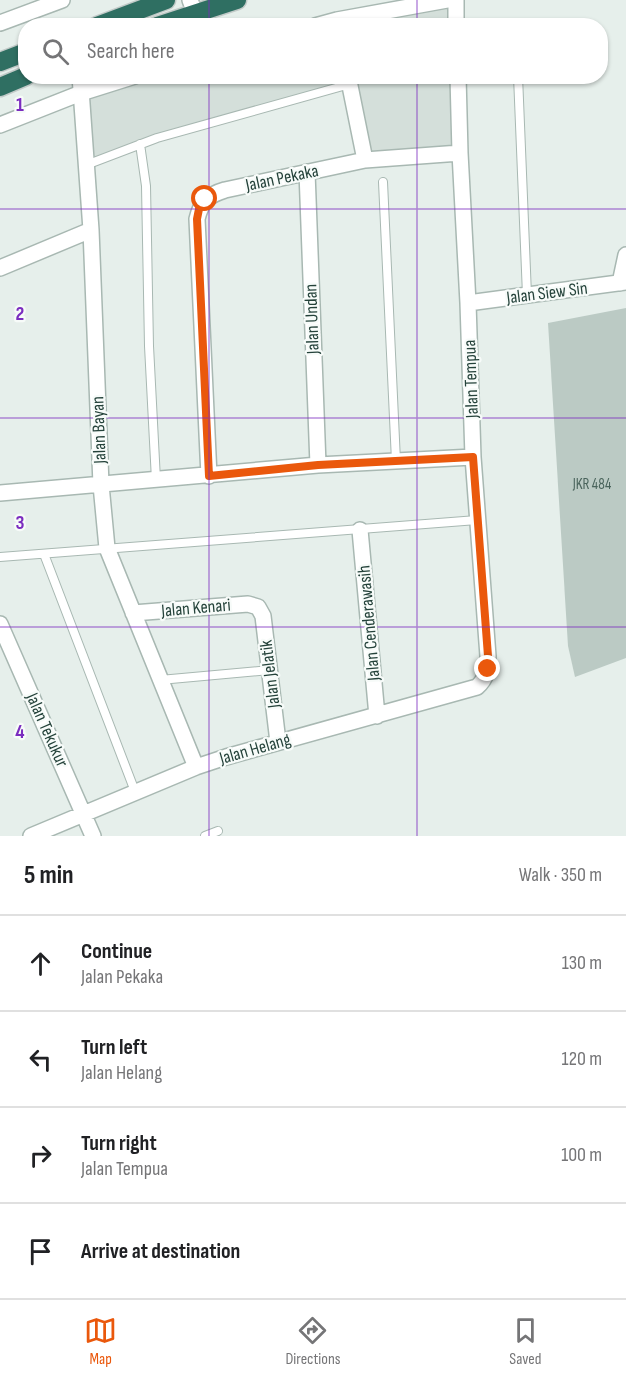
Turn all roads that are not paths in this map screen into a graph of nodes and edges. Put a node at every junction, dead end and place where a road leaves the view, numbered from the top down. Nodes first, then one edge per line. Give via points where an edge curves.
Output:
1 (62, 0) edge
2 (166, 0) edge
3 (237, 0) edge
4 (447, 0) edge
5 (456, 0) edge
6 (193, 7) edge
7 (118, 18) edge
8 (172, 18) edge
9 (362, 18) edge
10 (456, 18) edge
11 (0, 23) edge
12 (18, 55) edge
13 (0, 62) edge
14 (18, 79) edge
15 (80, 84) edge
16 (110, 84) edge
17 (336, 84) edge
18 (350, 84) edge
19 (458, 84) edge
20 (518, 84) edge
21 (0, 87) edge
22 (81, 93) junction
23 (0, 125) edge
24 (140, 144) junction
25 (460, 153) junction
26 (365, 160) junction
27 (86, 165) junction
28 (307, 172) junction
29 (383, 182) dead end
30 (91, 230) junction
31 (626, 255) edge
32 (0, 268) edge
33 (623, 283) edge
34 (527, 295) junction
35 (468, 303) junction
36 (473, 457) junction
37 (396, 461) junction
38 (318, 465) junction
39 (209, 476) junction
40 (156, 480) junction
41 (101, 485) junction
42 (0, 493) edge
43 (477, 520) junction
44 (360, 530) junction
45 (107, 548) junction
46 (44, 554) junction
47 (0, 557) edge
48 (258, 607) joint
49 (133, 613) junction
50 (0, 624) edge
51 (270, 670) junction
52 (160, 680) junction
53 (484, 680) joint
54 (377, 716) junction
55 (278, 742) junction
56 (196, 767) junction
57 (136, 794) junction
58 (84, 815) junction
59 (218, 831) dead end
60 (32, 836) edge
61 (93, 836) edge
62 (205, 836) edge

1 - 11 street
2 - 7 highway
3 - 6 highway
4 - 9 street
5 - 10 street
6 - 8 highway
12 - 13 highway
14 - 21 highway
15 - 22 street, Jalan Bayan
16 - 22 street
17 - 24 lane
18 - 26 street
19 - 25 street, Jalan Tempua
20 - 34 lane
22 - 23 street
22 - 27 street, Jalan Bayan
24 - 27 lane
24 - 40 lane via 146,186
25 - 26 street, Jalan Pekaka
25 - 35 street, Jalan Tempua
26 - 28 street, Jalan Pekaka
27 - 30 street, Jalan Bayan
28 - 38 street, Jalan Undan
28 - 39 street, Jalan Pekaka via 213,193 199,209
29 - 37 lane
30 - 32 street
30 - 41 street, Jalan Bayan
31 - 33 street
33 - 34 street, Jalan Siew Sin
34 - 35 street, Jalan Siew Sin
35 - 36 street, Jalan Tempua
36 - 37 street
36 - 43 street, Jalan Tempua
37 - 38 street
38 - 39 street
39 - 40 street
40 - 41 street
41 - 42 street
41 - 45 street, Jalan Bayan
43 - 44 lane
43 - 53 street, Jalan Tempua via 488,656
44 - 45 lane
44 - 54 street, Jalan Cenderawasih
45 - 46 lane
45 - 49 street, Jalan Bayan
46 - 47 lane
46 - 57 lane
48 - 49 street, Jalan Kenari via 248,604
48 - 51 street, Jalan Jelatik via 263,616
49 - 52 street, Jalan Bayan
50 - 58 street, Jalan Tekukur
51 - 52 lane
51 - 55 street, Jalan Jelatik
52 - 56 street, Jalan Bayan
53 - 54 street, Jalan Helang via 477,687
54 - 55 street, Jalan Helang
55 - 56 street, Jalan Helang
56 - 57 street, Jalan Helang
57 - 58 street, Jalan Helang
58 - 60 street, Jalan Helang
58 - 61 street, Jalan Tekukur
59 - 62 lane

